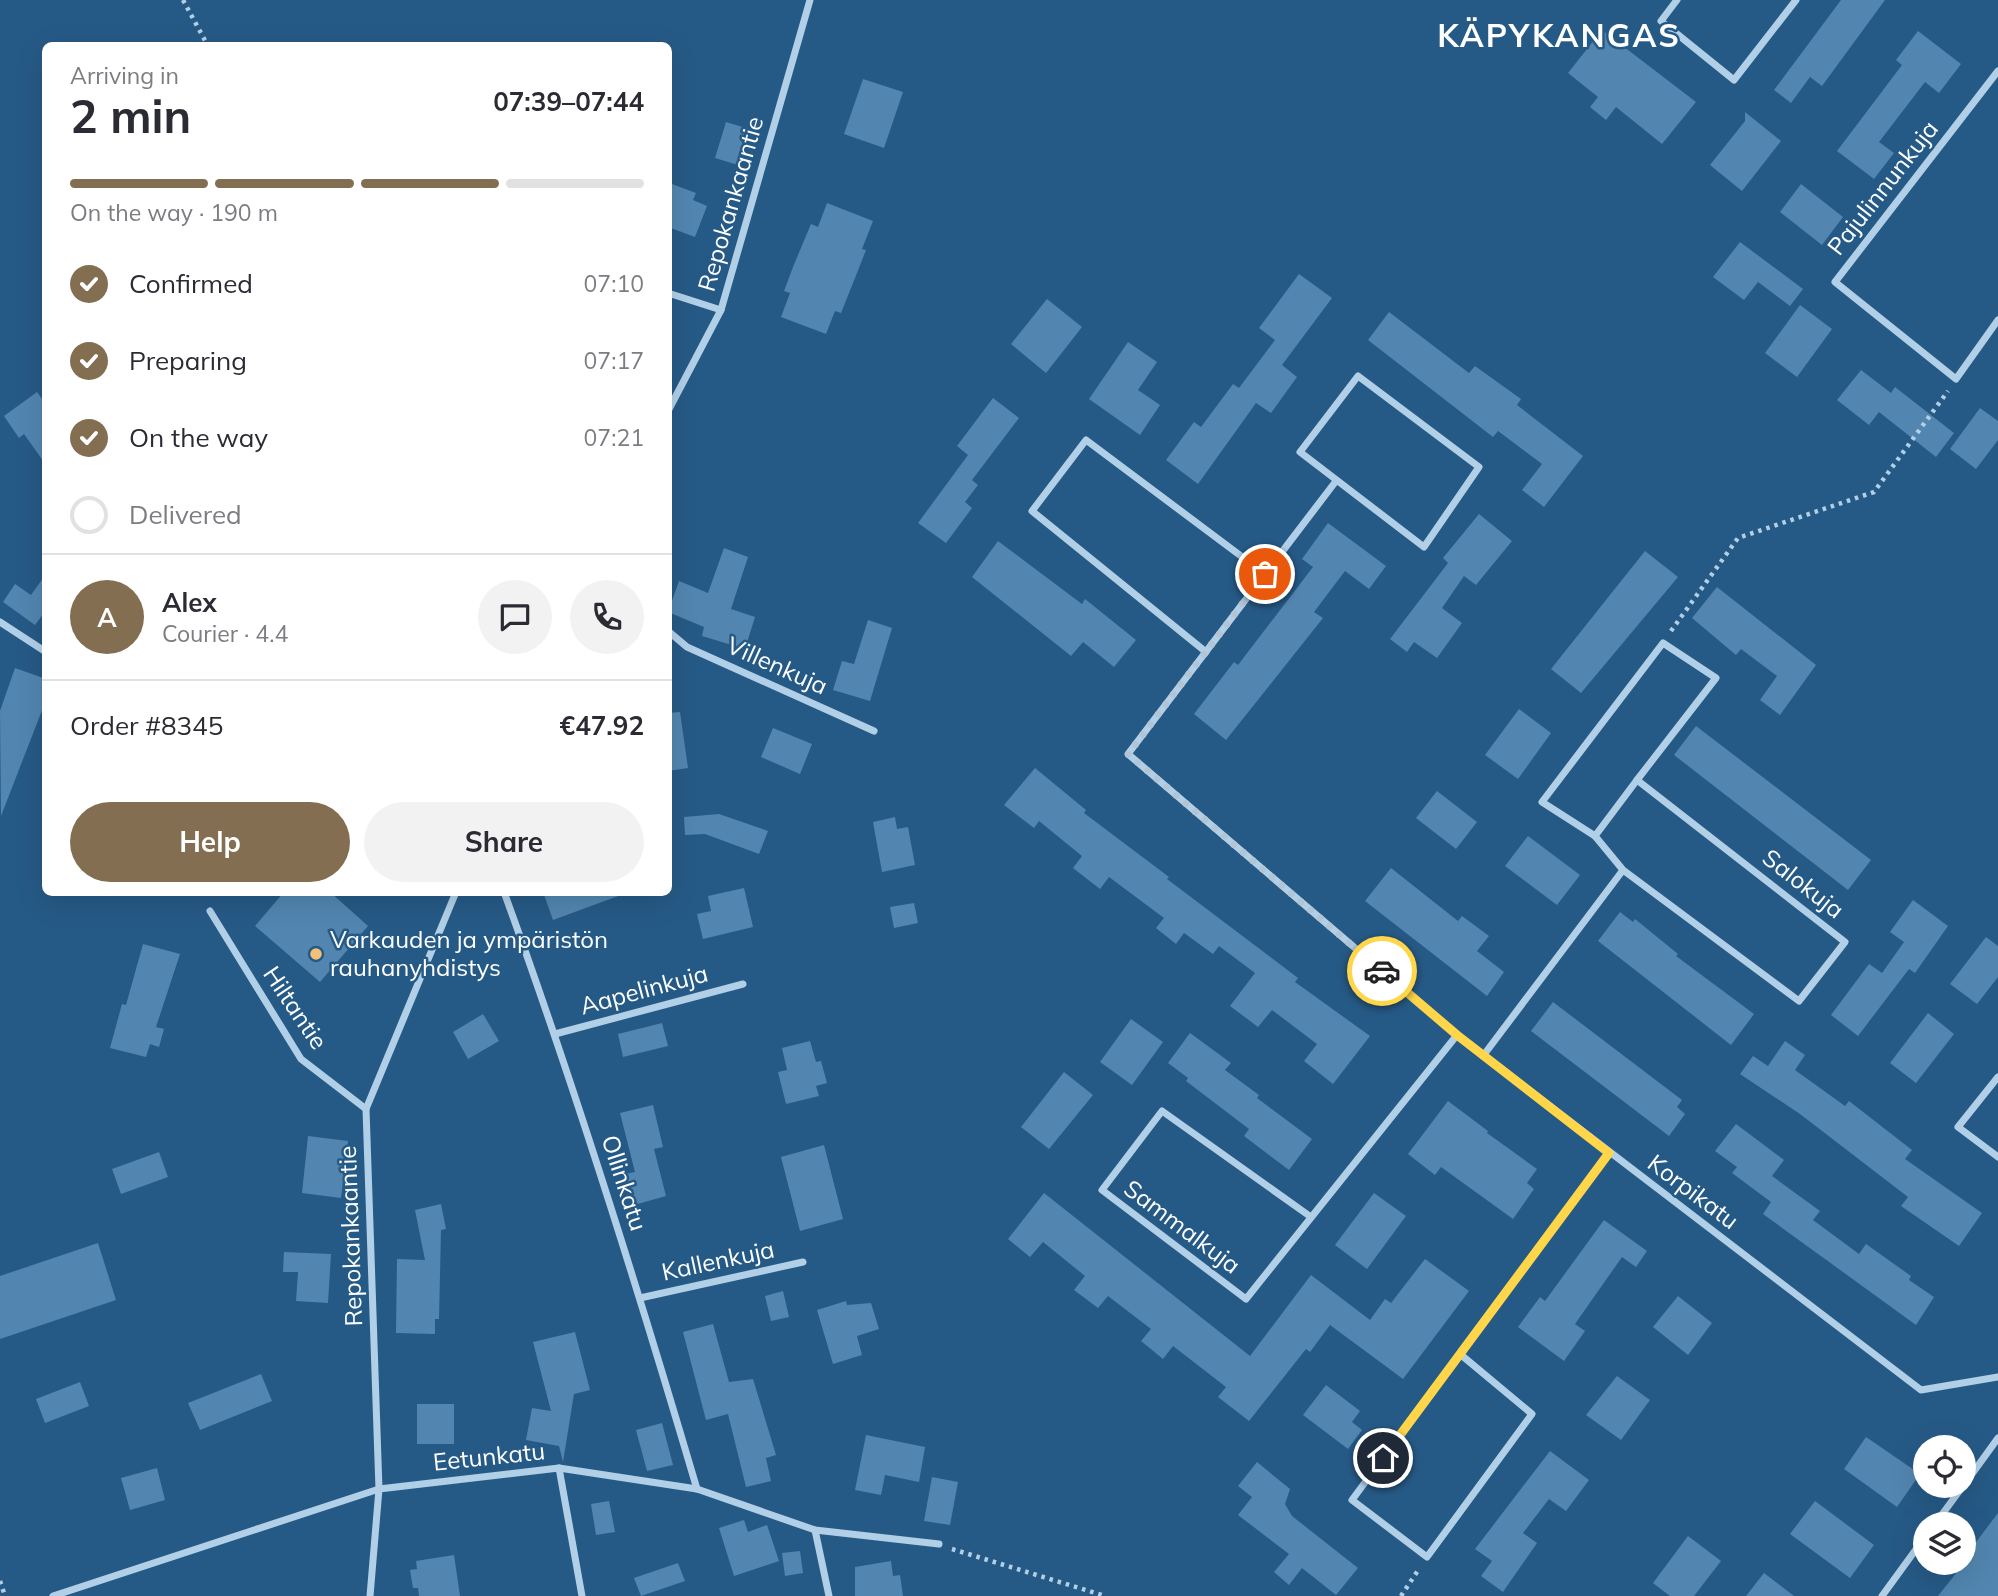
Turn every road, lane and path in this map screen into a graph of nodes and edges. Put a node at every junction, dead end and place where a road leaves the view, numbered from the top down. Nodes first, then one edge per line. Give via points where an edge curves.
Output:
1 (183, 0) edge
2 (810, 0) edge
3 (1678, 0) edge
4 (1796, 0) edge
5 (206, 42) edge
6 (1998, 71) edge
7 (672, 294) edge
8 (720, 310) junction
9 (1998, 320) edge
10 (1956, 379) junction
11 (672, 403) edge
12 (1336, 481) junction
13 (1265, 574) junction
14 (0, 622) edge
15 (672, 634) edge
16 (1664, 643) junction
17 (42, 649) edge
18 (1206, 652) junction
19 (874, 731) dead end
20 (1637, 780) junction
21 (1595, 836) junction
22 (1623, 870) junction
23 (454, 896) edge
24 (505, 896) edge
25 (211, 911) dead end
26 (743, 984) dead end
27 (555, 1034) junction
28 (1457, 1035) junction
29 (1483, 1056) junction
30 (1998, 1077) edge
31 (366, 1109) junction
32 (1609, 1153) junction
33 (1998, 1157) edge
34 (1311, 1217) junction
35 (803, 1262) dead end
36 (640, 1298) junction
37 (1460, 1354) junction
38 (1998, 1377) edge
39 (1998, 1438) edge
40 (559, 1468) junction
41 (1976, 1468) edge
42 (379, 1489) junction
43 (697, 1489) junction
44 (815, 1530) junction
45 (939, 1545) joint
46 (1913, 1553) edge
47 (1427, 1557) junction
48 (0, 1581) edge
49 (5, 1596) edge
50 (53, 1596) edge
51 (370, 1596) edge
52 (582, 1596) edge
53 (829, 1596) edge
54 (1105, 1596) edge
55 (1401, 1596) edge
56 (1882, 1596) edge

1 - 5 path
2 - 8 street, Repokankaantie
3 - 4 street via 1661,21 1734,80
6 - 10 street, Pajulinnunkuja via 1835,282
7 - 8 street
8 - 11 street, Repokankaantie
9 - 10 street
10 - 16 path via 1874,492 1738,538
12 - 12 street via 1424,547 1479,467 1358,376 1300,452
12 - 13 street
13 - 18 street
13 - 18 street via 1086,440 1078,450 1032,512
14 - 17 street
15 - 19 street, Villenkuja via 687,647
16 - 20 street via 1716,678
16 - 21 street, Salokuja via 1542,802
18 - 28 street, Korpikatu via 1128,754
20 - 21 street
20 - 22 street, Salokuja via 1845,942 1799,1002
21 - 22 street, Salokuja
22 - 29 street
23 - 31 street, Repokankaantie
24 - 27 street, Ollinkatu
25 - 31 street, Hiltantie via 301,1059
26 - 27 street, Aapelinkuja
27 - 36 street, Ollinkatu
28 - 29 street, Korpikatu
28 - 34 street, Sammalkuja
29 - 32 street, Korpikatu
30 - 33 street via 1958,1127
31 - 42 street, Repokankaantie
32 - 37 street
32 - 38 street, Korpikatu via 1921,1390
34 - 34 street, Sammalkuja via 1246,1299 1102,1190 1163,1111
35 - 36 street, Kallenkuja
36 - 43 street, Ollinkatu
37 - 47 street via 1532,1414
37 - 47 street via 1352,1500
39 - 41 street
40 - 42 street, Eetunkatu
40 - 43 street, Eetunkatu
40 - 52 street
42 - 50 street, Eetunkatu
42 - 51 street, Repokankaantie
43 - 44 street, Eetunkatu
44 - 45 street, Eetunkatu
44 - 53 street
45 - 54 path
46 - 56 street
47 - 55 path
48 - 49 path

